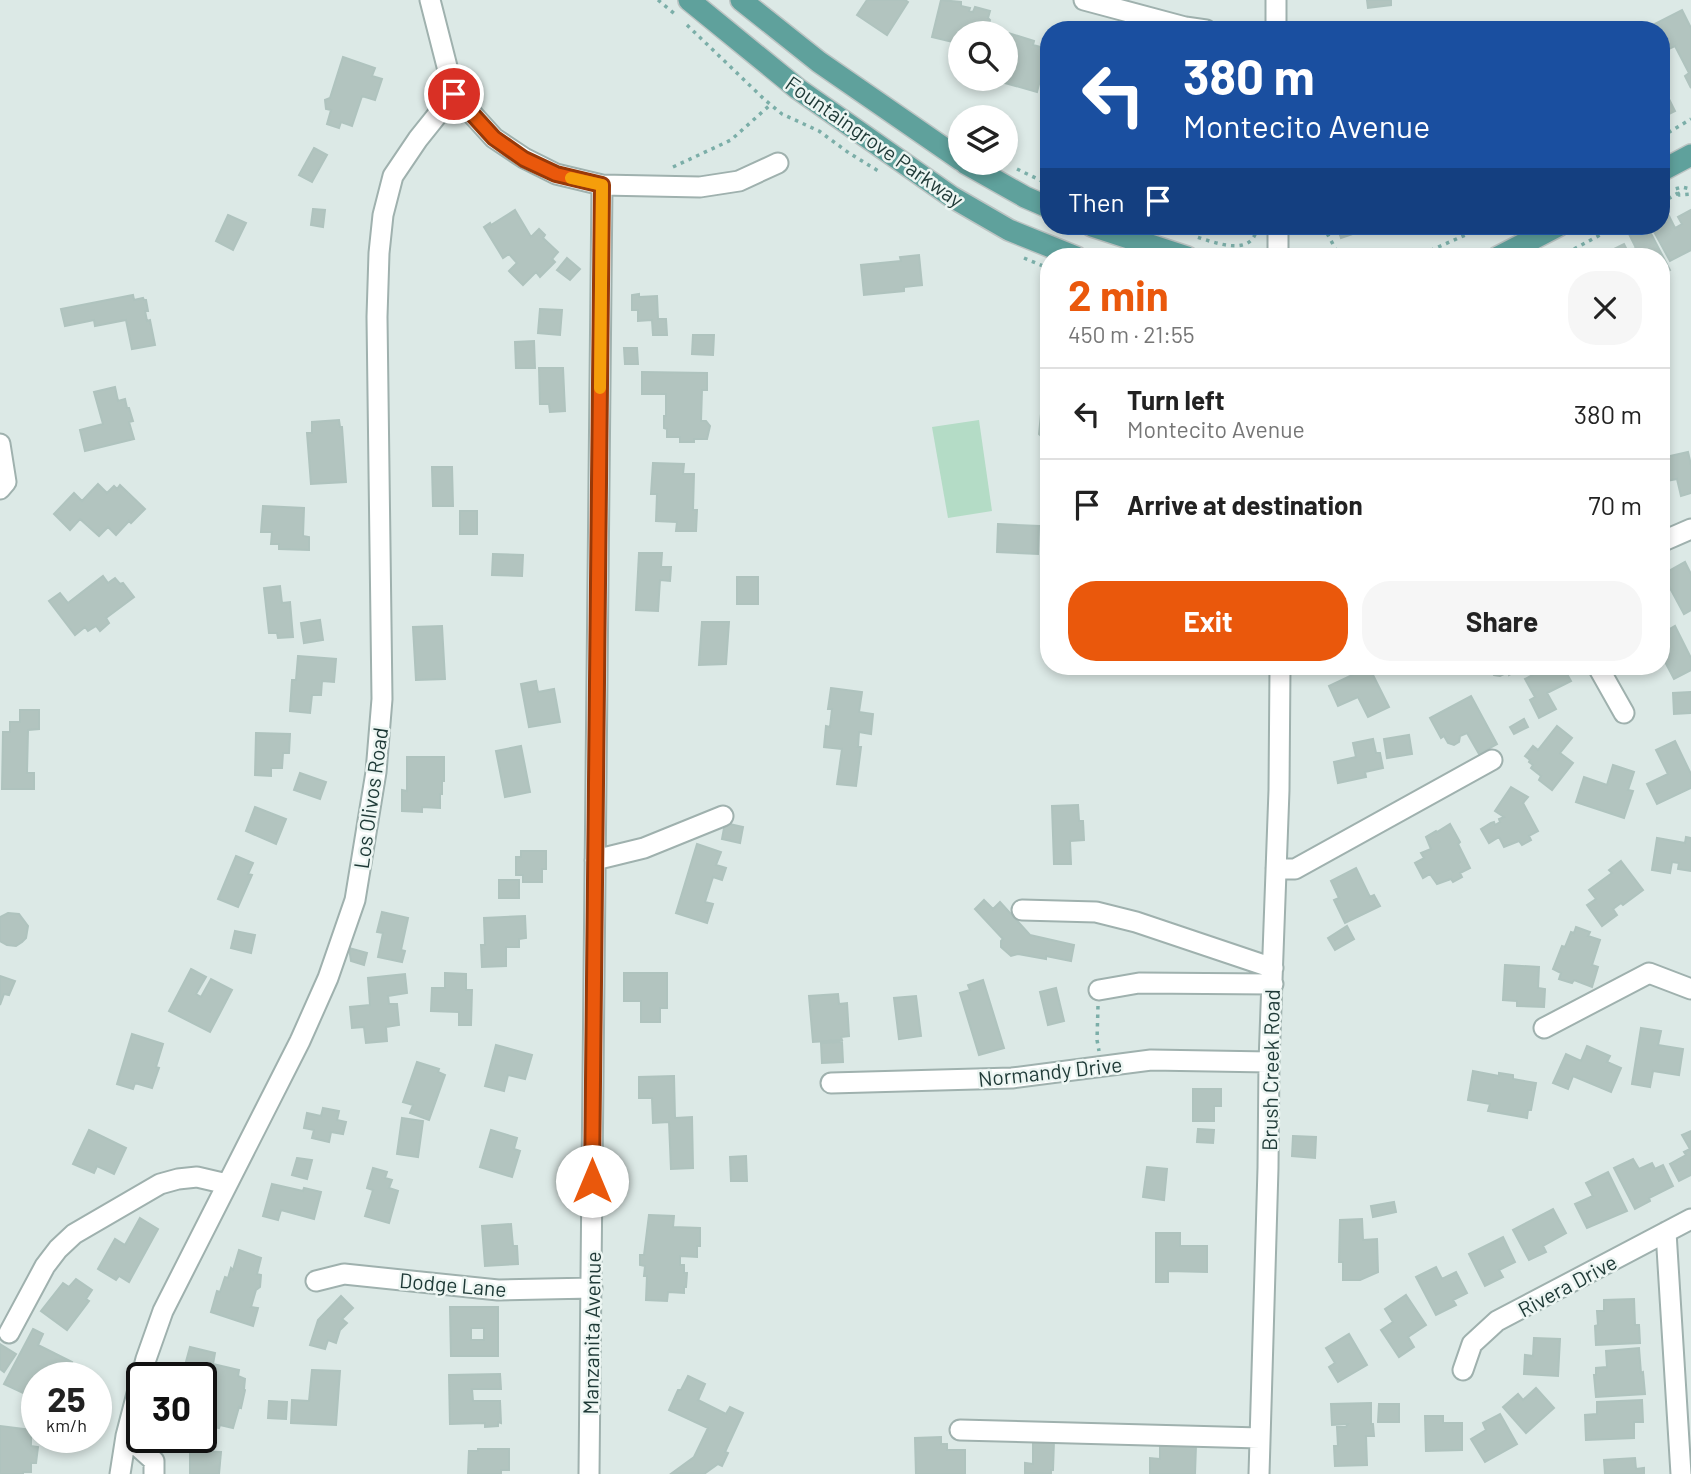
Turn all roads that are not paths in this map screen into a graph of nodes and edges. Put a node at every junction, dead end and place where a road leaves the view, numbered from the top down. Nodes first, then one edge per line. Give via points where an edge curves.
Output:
1 (430, 0) edge
2 (689, 0) edge
3 (741, 0) edge
4 (1084, 0) edge
5 (1276, 0) edge
6 (1163, 21) edge
7 (1276, 21) edge
8 (454, 94) junction
9 (948, 151) edge
10 (1691, 155) edge
11 (778, 163) dead end
12 (1670, 166) edge
13 (988, 175) edge
14 (602, 185) junction
15 (1040, 203) edge
16 (1120, 235) edge
17 (1541, 235) edge
18 (1054, 248) edge
19 (1160, 248) edge
20 (1515, 248) edge
21 (0, 444) edge
22 (0, 489) edge
23 (1691, 529) edge
24 (1670, 538) edge
25 (1280, 675) edge
26 (1603, 675) edge
27 (1624, 713) dead end
28 (1493, 760) dead end
29 (723, 816) dead end
30 (594, 860) junction
31 (1276, 869) junction
32 (1022, 910) dead end
33 (1273, 976) junction
34 (1691, 989) edge
35 (1099, 990) road end
36 (1544, 1028) dead end
37 (1269, 1062) junction
38 (831, 1083) dead end
39 (226, 1184) junction
40 (1691, 1220) edge
41 (1666, 1232) junction
42 (316, 1281) dead end
43 (592, 1288) junction
44 (9, 1333) dead end
45 (145, 1362) edge
46 (1463, 1370) dead end
47 (960, 1430) dead end
48 (126, 1436) edge
49 (1260, 1437) junction
50 (145, 1453) edge
51 (120, 1474) edge
52 (154, 1474) edge
53 (589, 1474) edge
54 (1259, 1474) edge
55 (1681, 1474) edge

1 - 8 street
2 - 18 main road, Fountaingrove Parkway via 799,89 952,197 1009,230
3 - 9 main road, Fountaingrove Parkway via 819,62
4 - 6 street
5 - 7 street
8 - 14 street via 494,138 524,159 556,174
8 - 39 street, Los Olivos Road via 393,176 383,215 377,317 382,699 376,772 355,900 300,1041
10 - 12 main road
11 - 14 street via 739,181 700,187
13 - 15 main road, Fountaingrove Parkway
14 - 30 street, Manzanita Avenue
16 - 19 main road
17 - 20 main road
21 - 22 street via 6,482
23 - 24 street
25 - 31 street, Brush Creek Road
26 - 27 street
28 - 31 street via 1295,869
29 - 30 street via 644,848
30 - 43 street, Manzanita Avenue
31 - 33 street, Brush Creek Road
32 - 33 street via 1096,912 1136,922
33 - 35 street via 1139,983
33 - 37 street, Brush Creek Road
34 - 36 street via 1649,973
37 - 38 street, Normandy Drive via 1151,1060 1012,1079
37 - 49 street, Brush Creek Road
39 - 44 street via 197,1177 160,1184 74,1234 45,1266
39 - 45 street, Los Olivos Road via 163,1311
40 - 41 street, Rivera Drive
41 - 46 street, Rivera Drive via 1497,1321 1472,1344
41 - 55 street
42 - 43 street, Dodge Lane via 344,1274 498,1290
43 - 53 street, Manzanita Avenue
47 - 49 street
48 - 51 street, Los Olivos Road
49 - 54 street, Brush Creek Road
50 - 52 street via 154,1461

